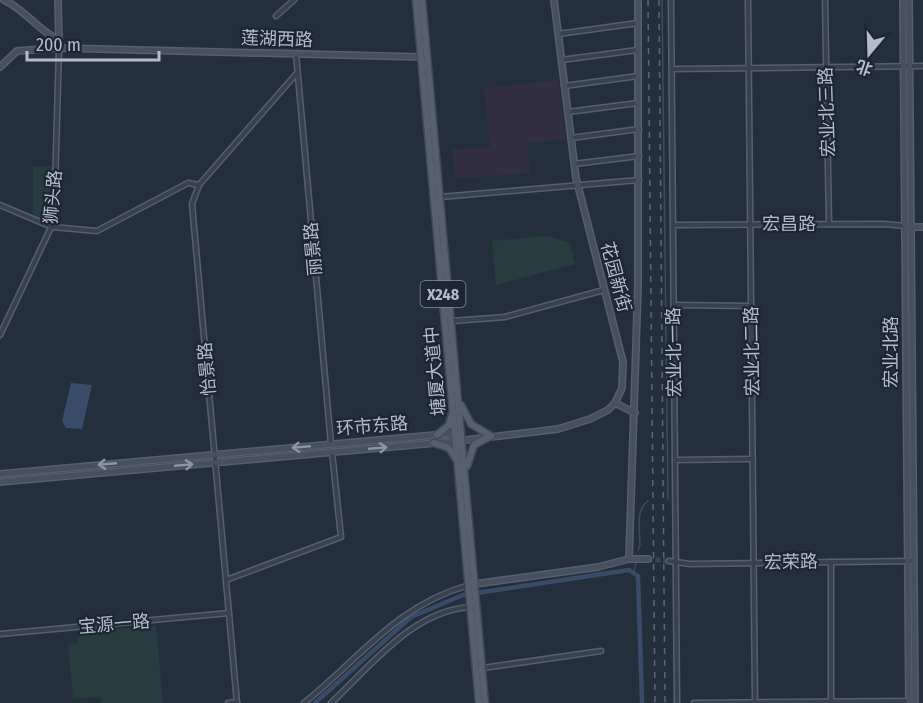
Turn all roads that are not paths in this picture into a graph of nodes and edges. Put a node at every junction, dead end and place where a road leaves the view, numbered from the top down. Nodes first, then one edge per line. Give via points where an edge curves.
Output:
1 (4, 0) edge
2 (58, 0) edge
3 (294, 0) edge
4 (417, 0) edge
5 (422, 0) edge
6 (554, 0) edge
7 (638, 0) edge
8 (671, 0) edge
9 (748, 0) edge
10 (825, 0) edge
11 (903, 0) edge
12 (909, 0) edge
13 (276, 16) dead end
14 (638, 23) junction
15 (558, 34) junction
16 (59, 40) junction
17 (59, 48) junction
18 (639, 50) junction
19 (296, 54) junction
20 (422, 57) junction
21 (3, 59) edge
22 (561, 60) junction
23 (907, 65) junction
24 (923, 66) edge
25 (0, 67) edge
26 (826, 67) junction
27 (749, 68) junction
28 (672, 69) junction
29 (297, 73) junction
30 (639, 76) junction
31 (564, 86) junction
32 (639, 103) junction
33 (568, 112) junction
34 (639, 129) junction
35 (571, 138) junction
36 (639, 155) junction
37 (574, 164) junction
38 (640, 180) junction
39 (199, 185) junction
40 (577, 186) junction
41 (440, 197) junction
42 (0, 205) edge
43 (751, 224) junction
44 (829, 224) junction
45 (673, 225) junction
46 (908, 227) junction
47 (923, 227) edge
48 (52, 228) junction
49 (604, 290) junction
50 (674, 306) junction
51 (751, 306) junction
52 (452, 321) junction
53 (0, 335) edge
54 (456, 401) junction
55 (615, 403) junction
56 (635, 413) junction
57 (456, 433) junction
58 (437, 435) junction
59 (491, 436) junction
60 (459, 440) junction
61 (434, 443) junction
62 (331, 444) junction
63 (332, 452) junction
64 (215, 455) junction
65 (753, 459) junction
66 (675, 460) junction
67 (216, 463) junction
68 (462, 472) junction
69 (0, 474) edge
70 (0, 482) edge
71 (629, 559) junction
72 (648, 559) tunnel mouth
73 (669, 561) tunnel mouth
74 (911, 561) junction
75 (676, 562) junction
76 (831, 562) junction
77 (754, 563) junction
78 (226, 580) junction
79 (472, 586) junction
80 (473, 604) junction
81 (228, 614) junction
82 (0, 634) edge
83 (601, 651) dead end
84 (482, 668) junction
85 (755, 702) edge
86 (831, 702) edge
87 (912, 702) edge
88 (923, 702) edge
89 (228, 703) edge
90 (237, 703) edge
91 (304, 703) edge
92 (331, 703) edge
93 (479, 703) edge
94 (485, 703) edge
95 (677, 703) edge
96 (694, 703) edge

1 - 16 main road
2 - 16 main road
3 - 13 street
4 - 20 main road, 塘厦大道中 / X248
5 - 41 main road, 塘厦大道中 / X248
6 - 15 main road, 花园新街
7 - 14 main road
8 - 28 street, 宏业北一路
9 - 27 street, 宏业北二路
10 - 26 street, 宏业北三路
11 - 23 main road, 宏业北路
12 - 23 main road, 宏业北路
14 - 15 street
14 - 18 main road
15 - 22 main road, 花园新街
16 - 17 main road
17 - 19 main road, 莲湖西路
17 - 21 main road, 莲湖西路 via 17,51
17 - 48 street, 狮头路
18 - 22 street
18 - 30 main road
19 - 20 main road, 莲湖西路
19 - 29 street, 丽景路
20 - 54 main road, 塘厦大道中 / X248
21 - 25 main road
22 - 31 main road, 花园新街
23 - 24 street
23 - 26 street
23 - 46 main road, 宏业北路
26 - 27 street
26 - 44 street, 宏业北三路
27 - 28 street
27 - 43 street, 宏业北二路
28 - 45 street, 宏业北一路
29 - 39 street, 怡景路
29 - 62 street, 丽景路
30 - 31 street
30 - 32 main road
31 - 33 main road, 花园新街
32 - 33 street
32 - 34 main road
33 - 35 main road, 花园新街
34 - 35 street
34 - 36 main road
35 - 37 main road, 花园新街
36 - 37 street
36 - 38 main road
37 - 40 main road, 花园新街
38 - 40 street
38 - 56 main road
39 - 48 street via 188,183 97,231
39 - 64 street, 怡景路 via 192,204
40 - 41 street
40 - 49 main road, 花园新街
41 - 52 main road, 塘厦大道中 / X248
42 - 48 street
43 - 44 street, 宏昌路
43 - 45 street, 宏昌路
43 - 51 street, 宏业北二路
44 - 46 street, 宏昌路
45 - 50 street, 宏业北一路
46 - 47 main road
46 - 74 main road, 宏业北路
48 - 53 street, 狮头路
49 - 52 street via 505,317
49 - 55 main road, 花园新街 via 624,375
50 - 51 street
50 - 66 street, 宏业北一路
51 - 65 street, 宏业北二路
52 - 54 main road, 塘厦大道中 / X248
54 - 57 main road, 塘厦大道中 / X248
54 - 58 main road via 450,422
54 - 59 main road via 471,424
54 - 60 main road, 塘厦大道中 / X248
55 - 56 main road
55 - 59 main road via 590,419 558,429
56 - 71 main road
57 - 58 main road, 环市东路
57 - 60 main road, 塘厦大道中 / X248
58 - 62 main road, 环市东路
59 - 60 main road
59 - 68 main road via 474,446
60 - 61 main road, 环市东路
60 - 68 main road, 塘厦大道中 / X248
63 -> 61 main road, 环市东路
61 - 68 main road via 451,450
62 -> 64 main road, 环市东路
63 - 67 main road, 环市东路
63 - 78 street via 341,537
64 - 67 street, 怡景路
64 -> 69 main road, 环市东路
65 - 66 street
65 - 77 street, 宏业北二路
66 - 75 street, 宏业北一路
70 -> 67 main road, 环市东路
67 - 78 street, 怡景路
68 - 79 main road, 塘厦大道中 / X248
71 - 72 main road
71 - 79 main road
73 - 75 street, 宏荣路
74 - 76 street, 宏荣路
74 - 87 main road, 宏业北路
75 - 77 street, 宏荣路
75 - 95 street, 宏业北一路
76 - 77 street, 宏荣路
76 - 86 street
77 - 85 street, 宏业北二路
78 - 81 street, 怡景路
79 - 80 main road, 塘厦大道中 / X248
79 - 91 street via 439,595 403,615
80 - 84 main road, 塘厦大道中 / X248
80 - 92 street via 441,612 412,629
80 - 93 main road, 塘厦大道中 / X248
81 - 82 street, 宝源一路
81 - 90 street, 怡景路
83 - 84 street
84 - 94 main road, 塘厦大道中 / X248
85 - 86 street
85 - 96 street
86 - 87 street
87 - 88 main road
89 - 90 street

